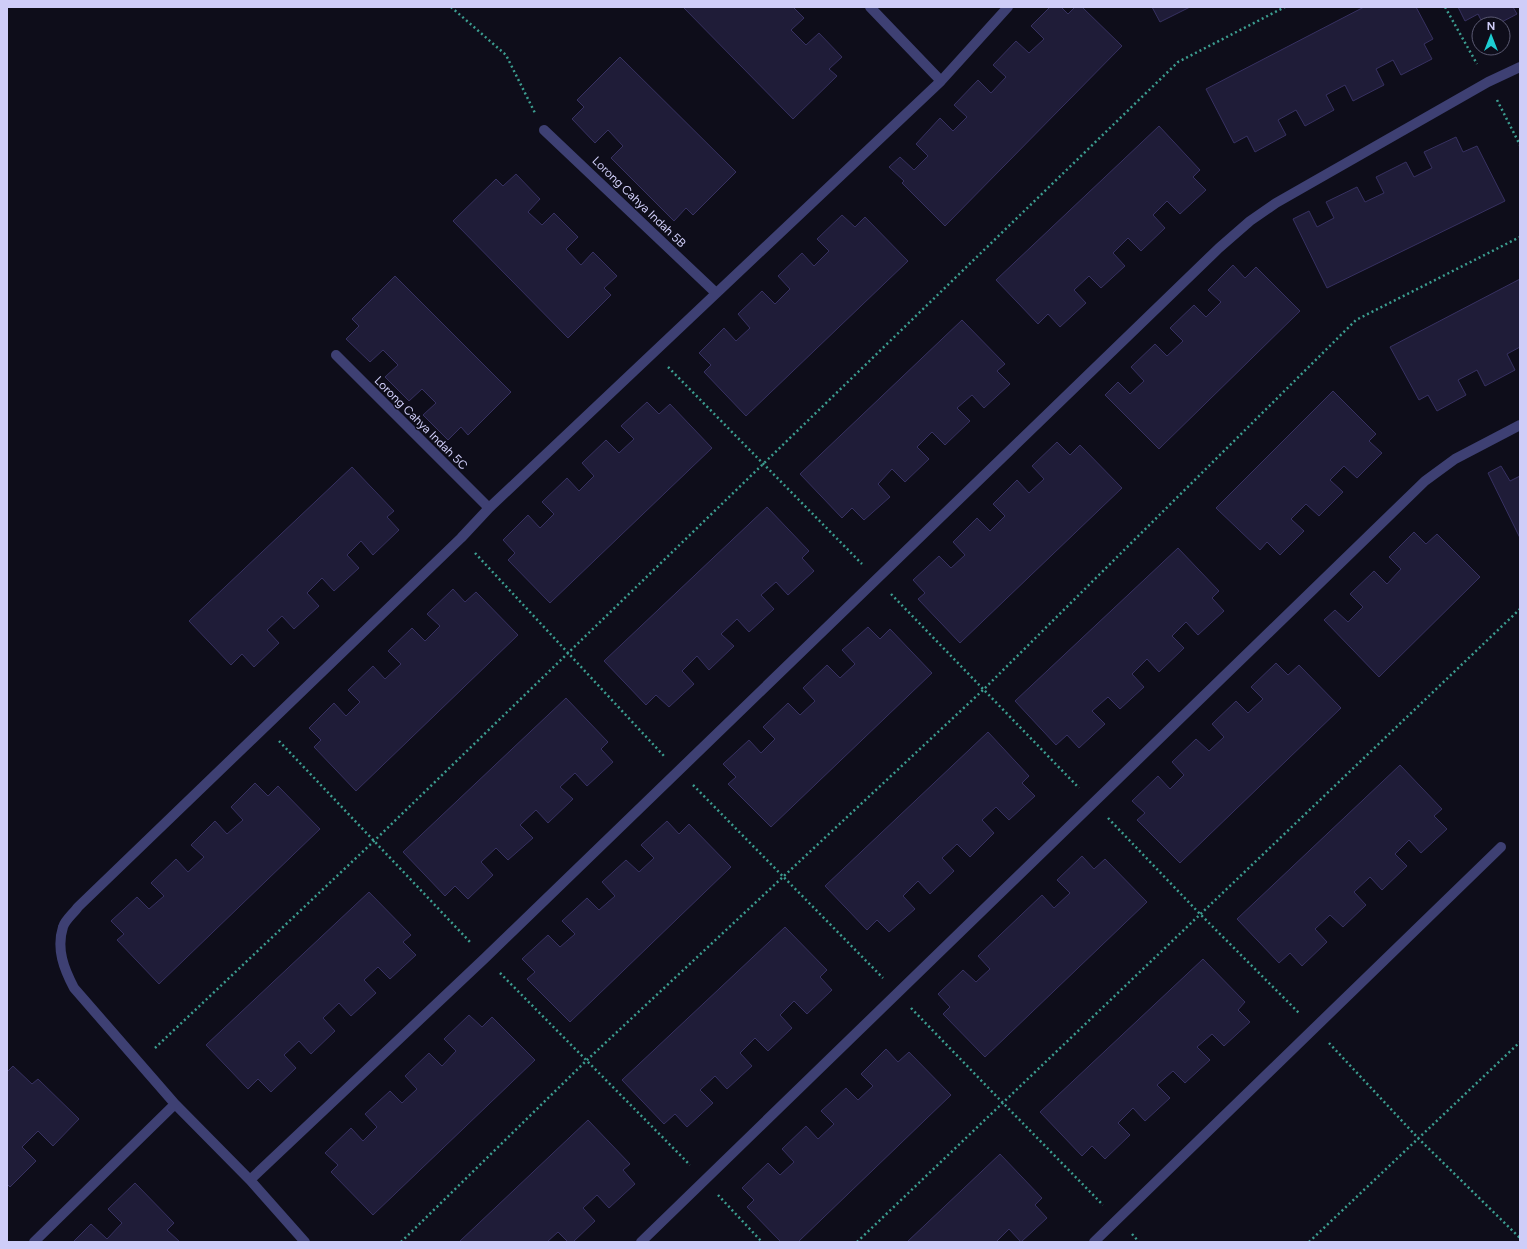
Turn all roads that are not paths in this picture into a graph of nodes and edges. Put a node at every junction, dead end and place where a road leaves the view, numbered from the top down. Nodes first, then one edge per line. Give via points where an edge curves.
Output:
1 (870, 7) edge
2 (1008, 7) edge
3 (1520, 67) edge
4 (941, 81) junction
5 (544, 130) road end
6 (716, 293) junction
7 (336, 355) dead end
8 (1520, 425) edge
9 (489, 508) junction
10 (1502, 847) dead end
11 (175, 1104) junction
12 (250, 1180) junction
13 (34, 1242) edge
14 (305, 1242) edge
15 (641, 1242) edge
16 (1094, 1242) edge

1 - 4 street
2 - 4 street
3 - 12 street via 1488,82 1276,202 1219,248 679,771
4 - 6 street
5 - 6 street, Lorong Cahya Indah 5B
6 - 9 street
7 - 9 street, Lorong Cahya Indah 5C
8 - 15 street via 1455,459 1425,481
9 - 11 street via 461,538 78,907 63,926 60,947 64,967 74,988
10 - 16 street
11 - 12 street
11 - 13 street
12 - 14 street

